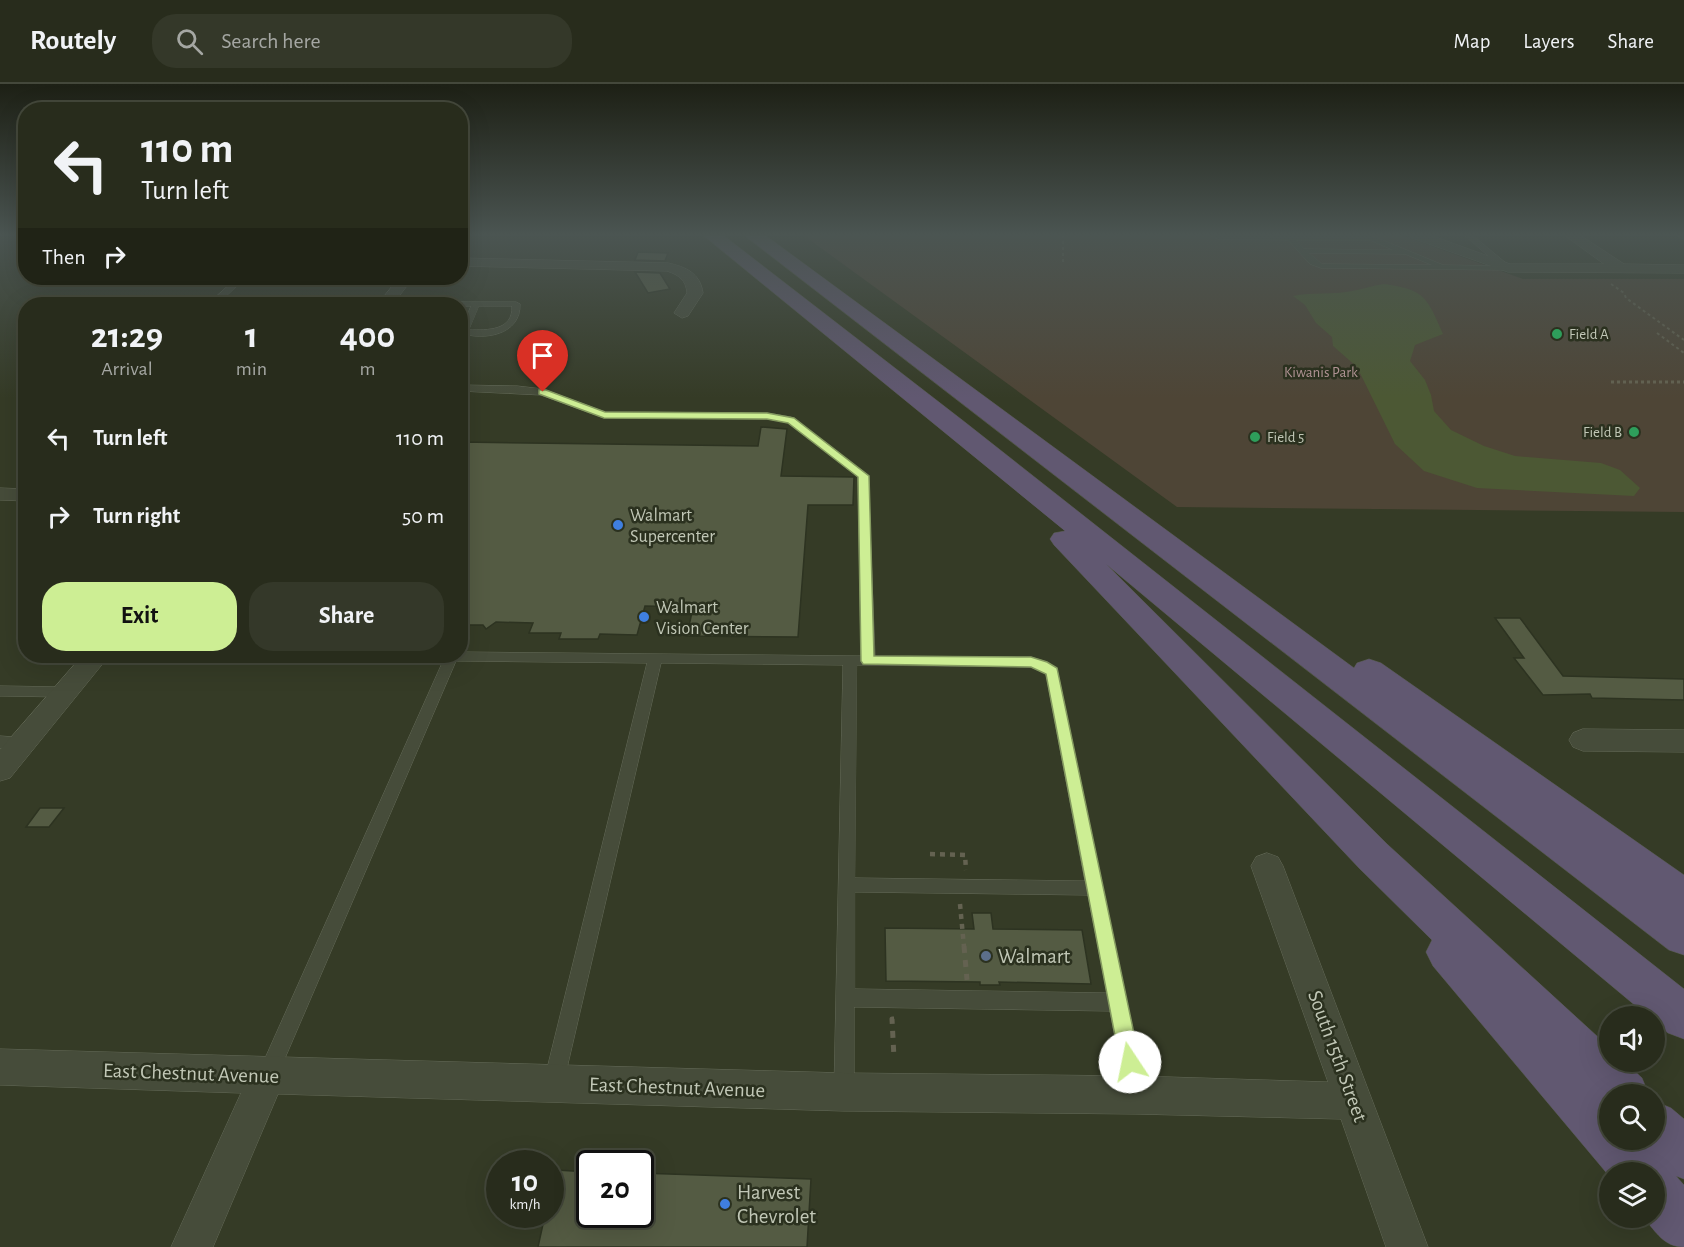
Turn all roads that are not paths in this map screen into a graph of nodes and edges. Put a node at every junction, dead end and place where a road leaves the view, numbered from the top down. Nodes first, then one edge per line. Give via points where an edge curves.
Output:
1 (695, 289) edge
2 (781, 289) edge
3 (824, 289) edge
4 (832, 295) junction
5 (468, 304) edge
6 (476, 304) junction
7 (682, 313) dead end
8 (468, 323) edge
9 (468, 332) edge
10 (468, 388) edge
11 (957, 428) junction
12 (0, 495) edge
13 (18, 495) edge
14 (468, 656) edge
15 (656, 658) junction
16 (850, 660) junction
17 (868, 661) junction
18 (90, 663) edge
19 (449, 663) edge
20 (0, 692) edge
21 (65, 692) junction
22 (1583, 740) dead end
23 (1684, 741) edge
24 (12, 742) edge
25 (0, 770) edge
26 (1373, 856) junction
27 (1267, 866) dead end
28 (847, 885) junction
29 (1095, 888) junction
30 (1684, 898) edge
31 (1684, 936) edge
32 (846, 998) junction
33 (1118, 1002) junction
34 (1684, 1017) edge
35 (0, 1067) edge
36 (267, 1076) junction
37 (554, 1083) junction
38 (1613, 1084) edge
39 (844, 1092) junction
40 (1136, 1095) junction
41 (1354, 1101) junction
42 (1599, 1126) edge
43 (1665, 1136) edge
44 (1619, 1150) edge
45 (1684, 1154) edge
46 (1630, 1162) edge
47 (1665, 1202) edge
48 (1684, 1224) edge
49 (192, 1247) edge
50 (1407, 1247) edge

1 - 7 street
2 - 11 highway
3 - 4 highway
4 - 30 highway via 1047,440
4 - 31 highway
5 - 6 lane
6 - 8 lane
6 - 9 lane via 516,304 517,311 512,324 500,331
10 - 17 lane via 543,392 604,415 767,416 791,420 863,476
11 - 26 highway
11 - 34 highway
12 - 13 street
14 - 15 lane
15 - 16 lane
15 - 37 lane
16 - 17 lane
16 - 28 lane
17 - 29 lane via 1031,662 1052,672
18 - 21 street
19 - 36 lane
20 - 21 lane
21 - 24 street
22 - 23 street
24 - 25 street
26 - 38 highway
26 - 42 highway via 1428,930
27 - 41 street, South 15th Street
28 - 29 lane
28 - 32 lane
29 - 33 lane
32 - 33 lane
32 - 39 lane
33 - 40 lane
35 - 36 street, East Chestnut Avenue
36 - 37 street, East Chestnut Avenue
36 - 49 street
37 - 39 street, East Chestnut Avenue
39 - 40 street, East Chestnut Avenue
40 - 41 street, East Chestnut Avenue
41 - 50 street, South 15th Street
43 - 45 highway
44 - 46 highway
47 - 48 highway

